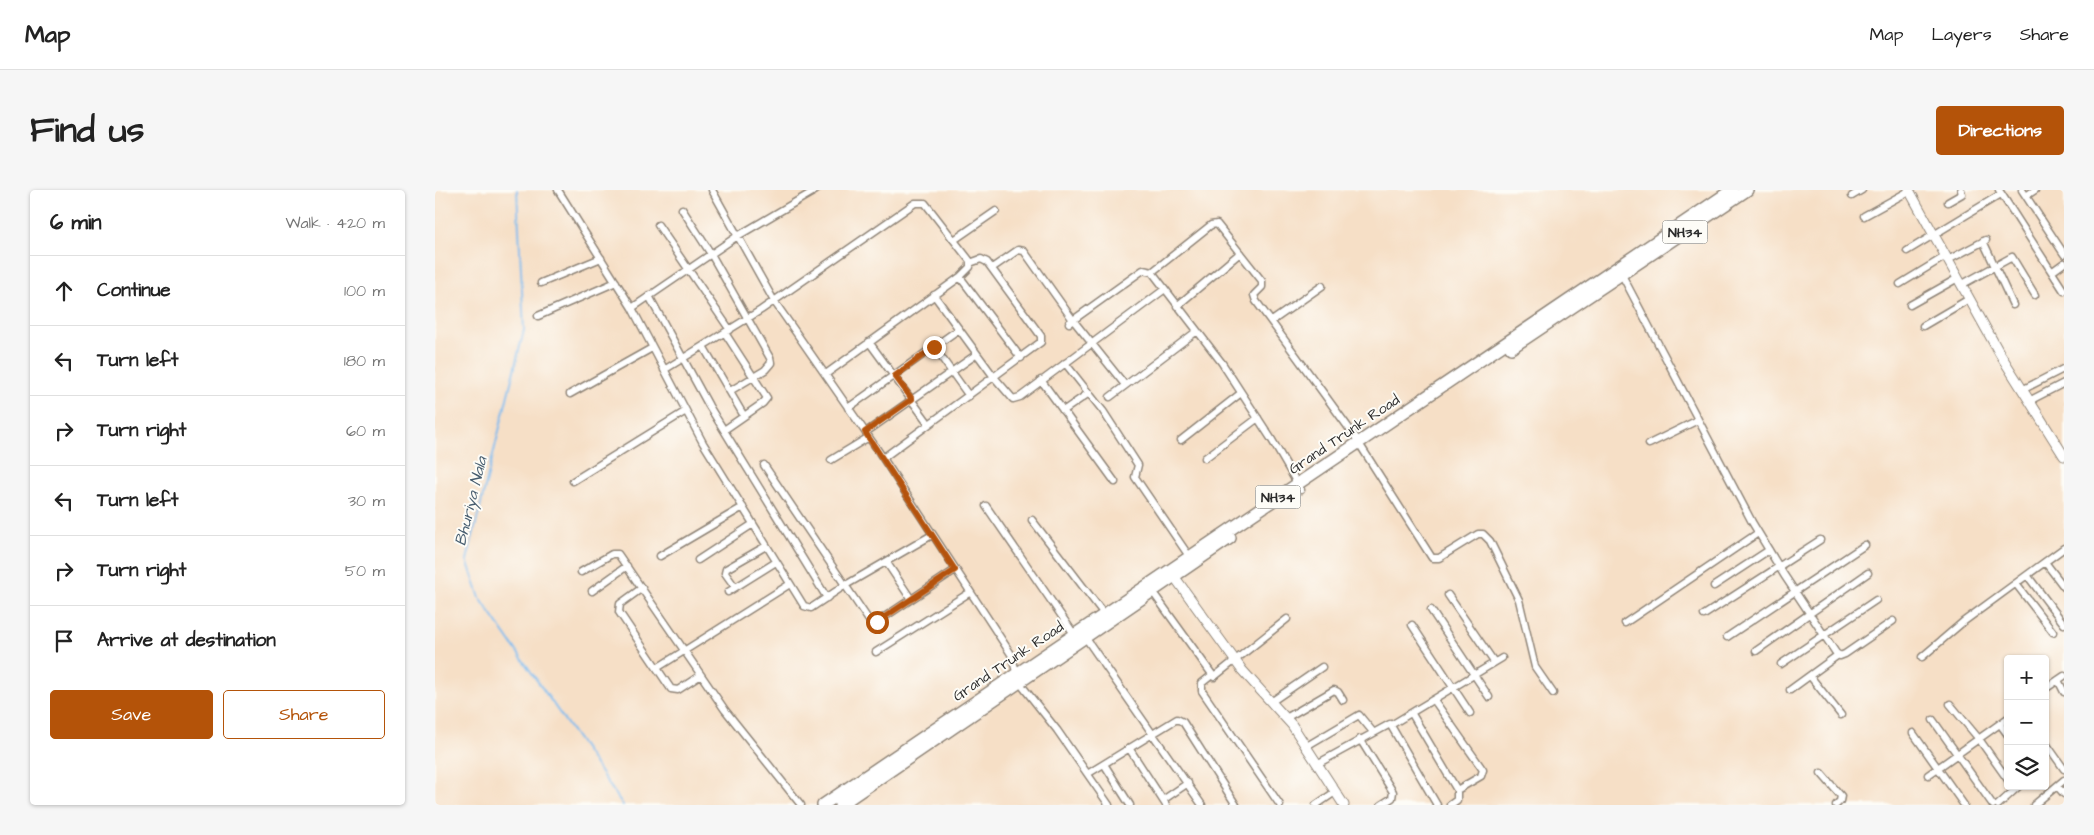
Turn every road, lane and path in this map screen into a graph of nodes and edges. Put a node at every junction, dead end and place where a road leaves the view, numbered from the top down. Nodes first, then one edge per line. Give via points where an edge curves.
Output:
1 (558, 190) edge
2 (712, 190) edge
3 (816, 190) edge
4 (1732, 190) edge
5 (1747, 190) edge
6 (1862, 190) edge
7 (1910, 190) edge
8 (1961, 190) edge
9 (2035, 190) edge
10 (2000, 192) edge
11 (2024, 193) edge
12 (1853, 196) dead end
13 (1948, 202) dead end
14 (682, 210) dead end
15 (996, 211) dead end
16 (1864, 216) dead end
17 (658, 225) dead end
18 (1934, 234) junction
19 (737, 237) junction
20 (954, 240) junction
21 (1907, 250) dead end
22 (1240, 253) junction
23 (711, 254) junction
24 (2064, 254) edge
25 (601, 258) junction
26 (1947, 258) junction
27 (971, 262) junction
28 (2064, 263) edge
29 (1995, 266) junction
30 (992, 268) junction
31 (689, 269) junction
32 (2053, 271) junction
33 (1152, 272) junction
34 (1622, 275) junction
35 (960, 277) junction
36 (616, 282) junction
37 (1960, 282) junction
38 (541, 283) dead end
39 (1900, 284) dead end
40 (1322, 286) dead end
41 (1165, 289) junction
42 (2064, 290) edge
43 (2035, 294) dead end
44 (934, 295) junction
45 (649, 296) junction
46 (1969, 299) junction
47 (773, 301) junction
48 (1910, 305) dead end
49 (2013, 305) dead end
50 (1177, 306) junction
51 (632, 308) junction
52 (539, 316) dead end
53 (748, 318) junction
54 (1071, 321) junction
55 (1272, 321) junction
56 (1923, 326) dead end
57 (959, 329) junction
58 (1197, 331) junction
59 (728, 332) junction
60 (869, 342) junction
61 (1091, 344) junction
62 (703, 346) junction
63 (934, 347) junction
64 (652, 348) junction
65 (977, 354) junction
66 (683, 358) junction
67 (1021, 358) junction
68 (1065, 363) junction
69 (2063, 369) dead end
70 (663, 370) junction
71 (951, 371) junction
72 (826, 374) junction
73 (754, 376) junction
74 (895, 376) junction
75 (994, 377) junction
76 (1041, 380) junction
77 (2064, 383) edge
78 (1125, 386) junction
79 (2022, 390) junction
80 (730, 391) junction
81 (1089, 393) junction
82 (1241, 393) junction
83 (569, 394) dead end
84 (969, 396) junction
85 (1110, 397) dead end
86 (912, 399) junction
87 (2029, 401) junction
88 (848, 408) junction
89 (1063, 410) junction
90 (686, 411) junction
91 (744, 416) junction
92 (1258, 418) junction
93 (1697, 420) junction
94 (929, 424) junction
95 (724, 430) junction
96 (867, 435) junction
97 (1371, 438) junction
98 (1181, 440) dead end
99 (1649, 444) dead end
100 (1360, 445) junction
101 (2064, 456) edge
102 (883, 458) junction
103 (1205, 458) dead end
104 (831, 460) dead end
105 (764, 465) dead end
106 (573, 481) dead end
107 (1115, 482) dead end
108 (1299, 487) junction
109 (987, 506) dead end
110 (743, 507) junction
111 (1032, 520) dead end
112 (753, 524) junction
113 (1758, 532) junction
114 (932, 535) junction
115 (1820, 540) dead end
116 (1865, 545) dead end
117 (766, 546) junction
118 (1769, 550) junction
119 (2063, 550) edge
120 (660, 556) dead end
121 (1189, 556) junction
122 (698, 560) dead end
123 (776, 562) junction
124 (887, 562) junction
125 (2045, 562) junction
126 (627, 566) junction
127 (1779, 568) junction
128 (955, 570) junction
129 (581, 572) dead end
130 (1172, 572) junction
131 (1868, 573) dead end
132 (2027, 575) junction
133 (790, 584) junction
134 (2016, 584) junction
135 (844, 586) junction
136 (1714, 586) dead end
137 (735, 587) junction
138 (2064, 587) edge
139 (642, 588) junction
140 (592, 591) dead end
141 (1152, 591) junction
142 (727, 592) dead end
143 (1795, 592) junction
144 (969, 593) junction
145 (1448, 595) dead end
146 (827, 598) junction
147 (911, 599) junction
148 (1876, 600) dead end
149 (1431, 610) dead end
150 (1104, 614) junction
151 (1810, 614) junction
152 (1704, 615) dead end
153 (2062, 616) edge
154 (1287, 619) dead end
155 (1893, 622) dead end
156 (1625, 623) dead end
157 (1412, 624) dead end
158 (2064, 624) edge
159 (2053, 632) dead end
160 (1824, 634) junction
161 (1079, 635) junction
162 (1727, 637) dead end
163 (684, 651) junction
164 (1756, 651) dead end
165 (876, 652) dead end
166 (1838, 655) junction
167 (1922, 657) dead end
168 (1502, 658) dead end
169 (1236, 662) junction
170 (1494, 662) junction
171 (1781, 664) dead end
172 (1322, 667) dead end
173 (657, 668) junction
174 (1474, 674) junction
175 (701, 675) junction
176 (1212, 675) junction
177 (1810, 676) junction
178 (1019, 677) junction
179 (2061, 678) edge
180 (2049, 686) edge
181 (1453, 687) junction
182 (1790, 690) dead end
183 (2064, 692) edge
184 (1553, 693) dead end
185 (1489, 697) dead end
186 (1343, 700) dead end
187 (1434, 700) junction
188 (1271, 702) junction
189 (1950, 704) dead end
190 (1470, 713) dead end
191 (1412, 714) junction
192 (1841, 715) dead end
193 (1286, 718) junction
194 (1933, 720) dead end
195 (2004, 721) edge
196 (2000, 724) junction
197 (1391, 725) junction
198 (2004, 730) edge
199 (1373, 732) junction
200 (1153, 733) junction
201 (1913, 733) dead end
202 (1360, 739) junction
203 (1979, 739) junction
204 (2047, 745) edge
205 (1305, 747) junction
206 (1129, 748) junction
207 (1958, 754) junction
208 (1104, 764) junction
209 (1317, 764) junction
210 (1939, 768) junction
211 (2064, 769) edge
212 (1821, 773) dead end
213 (1089, 774) junction
214 (2004, 774) edge
215 (1928, 775) dead end
216 (2064, 780) edge
217 (1188, 783) junction
218 (2057, 786) junction
219 (1457, 790) junction
220 (2013, 790) edge
221 (1335, 792) junction
222 (2064, 794) edge
223 (1165, 802) edge
224 (801, 805) edge
225 (823, 805) edge
226 (840, 805) edge
227 (1109, 805) edge
228 (1130, 805) edge
229 (1202, 805) edge
230 (1236, 805) edge
231 (1280, 805) edge
232 (1316, 805) edge
233 (1344, 805) edge
234 (1381, 805) edge
235 (1437, 805) edge
236 (1450, 805) edge
237 (1836, 805) edge
238 (1964, 805) edge
239 (1993, 805) edge
240 (1998, 805) edge
241 (2034, 805) edge

1 - 25 street
2 - 19 street
3 - 19 street
4 - 97 highway, Grand Trunk Road / NH34
5 - 34 highway, Grand Trunk Road / NH34
6 - 12 street
7 - 16 street
7 - 18 street
8 - 13 street via 1962,194
9 - 11 street
10 - 18 street
10 - 32 street
11 - 24 street
14 - 23 street
15 - 20 street
17 - 31 street
18 - 21 street
18 - 26 street
19 - 23 street
19 - 47 street
20 - 27 street
20 - 47 street via 925,203 919,202
22 - 33 street via 1219,226 1212,224
22 - 50 street
22 - 55 street via 1263,283 1254,298
23 - 31 street
23 - 53 street
25 - 36 street
25 - 38 street
26 - 29 street via 1985,240
26 - 37 street
26 - 39 street
27 - 30 street via 981,259
27 - 35 street via 969,269
28 - 32 street
29 - 37 street
29 - 43 street via 2012,257
29 - 49 street
30 - 54 street via 1019,250 1024,251
30 - 67 street via 1043,339
31 - 45 street
31 - 59 street
32 - 42 street
33 - 41 street
33 - 54 street via 1143,270
34 - 93 street
34 - 97 highway, Grand Trunk Road / NH34
35 - 44 street
35 - 67 street
36 - 51 street
36 - 52 street
37 - 46 street
37 - 48 street
40 - 55 street
41 - 50 street
41 - 61 street
44 - 57 street
44 - 60 street
45 - 51 street
45 - 66 street
46 - 56 street
46 - 79 street
47 - 53 street
47 - 72 street
50 - 58 street
51 - 64 street
53 - 59 street
53 - 73 street via 770,358 769,366
54 - 61 street
55 - 100 street
57 - 63 street
57 - 65 street
58 - 78 street
58 - 82 street
59 - 62 street
59 - 73 street
60 - 72 street
60 - 74 street
61 - 68 street
61 - 78 street
62 - 66 street
62 - 80 street
63 - 71 street
63 - 74 street
64 - 70 street
64 - 83 street
65 - 71 street
65 - 75 street
66 - 70 street
66 - 95 street
67 - 75 street
68 - 76 street
68 - 81 street
69 - 79 street
70 - 90 street
71 - 84 street
71 - 86 street
72 - 88 street
73 - 80 street
73 - 91 street via 767,398
74 - 86 street
74 - 88 street
75 - 76 street via 1013,399
75 - 84 street
76 - 89 street
77 - 87 street
78 - 85 street
79 - 87 street
80 - 91 street
81 - 89 street
81 - 121 street via 1138,465 1135,477
82 - 92 street
82 - 98 street
84 - 94 street
86 - 94 street
86 - 96 street
87 - 101 street
88 - 96 street
89 - 107 street
90 - 106 street
90 - 110 street
91 - 95 street
92 - 103 street
92 - 108 street
93 - 99 street
93 - 113 street
94 - 102 street
95 - 146 street
96 - 102 street
96 - 104 street
97 - 100 highway, Grand Trunk Road / NH34
100 - 108 highway, Grand Trunk Road / NH34
100 - 184 street via 1432,558 1439,558 1478,534 1483,534 1490,541 1521,606 1535,667
102 - 114 street
105 - 135 street
108 - 121 highway, Grand Trunk Road / NH34
108 - 130 highway, Grand Trunk Road / NH34
109 - 161 street
110 - 112 street
110 - 120 street
111 - 150 street
112 - 117 street
112 - 122 street
113 - 118 street
113 - 156 street
114 - 124 street
114 - 128 street
115 - 127 street
116 - 143 street
117 - 123 street
117 - 137 street via 726,569 725,573
118 - 127 street
118 - 136 street
119 - 125 street
121 - 130 highway, Grand Trunk Road / NH34
123 - 133 street
123 - 137 street
124 - 135 street
124 - 147 street
125 - 132 street
125 - 138 street
126 - 129 street via 614,553
126 - 139 street
126 - 140 street
127 - 143 street
127 - 152 street
128 - 144 street
128 - 147 street
130 - 141 highway, Grand Trunk Road / NH34
130 - 150 highway, Grand Trunk Road / NH34
130 - 169 street
131 - 151 street
132 - 134 street
132 - 153 street
133 - 146 street via 808,609
133 - 163 street
134 - 159 street
134 - 167 street
135 - 146 street
135 - 147 street via 867,620 873,623
137 - 142 street
139 - 163 street
139 - 173 street via 618,608
141 - 161 highway, Grand Trunk Road / NH34
141 - 176 street
143 - 151 street
143 - 162 street
144 - 165 street
144 - 178 street via 1011,654
145 - 170 street
148 - 160 street
149 - 174 street
150 - 161 highway, Grand Trunk Road / NH34
151 - 160 street
151 - 164 street
153 - 158 street
154 - 169 street
155 - 166 street via 1845,654
157 - 181 street
160 - 166 street
160 - 171 street
161 - 178 highway, Grand Trunk Road / NH34
161 - 200 street
163 - 173 street
163 - 175 street
166 - 177 street
168 - 170 street
169 - 176 street via 1217,676
169 - 188 street
170 - 174 street
172 - 188 street
173 - 175 street via 671,689 676,690
174 - 181 street
174 - 185 street
175 - 224 street
176 - 231 street via 1202,683 1202,691
177 - 182 street
177 - 192 street
178 - 213 street
178 - 225 highway, Grand Trunk Road / NH34
178 - 226 highway, Grand Trunk Road / NH34
179 - 180 street
179 - 183 street
181 - 187 street
181 - 190 street
186 - 193 street via 1333,690
187 - 191 street
187 - 219 street via 1483,770 1481,776
188 - 193 street
189 - 203 street
191 - 197 street
191 - 219 street
193 - 205 street
194 - 207 street
195 - 196 street
196 - 198 street
196 - 203 street
197 - 199 street via 1386,724
197 - 235 street
199 - 202 street
199 - 205 street via 1359,715
200 - 206 street
200 - 217 street
200 - 230 street via 1175,719 1181,720
201 - 210 street
202 - 209 street
202 - 234 street via 1393,792 1392,798
203 - 207 street
203 - 214 street
204 - 211 street
205 - 209 street
206 - 208 street
206 - 223 street
207 - 210 street
207 - 239 street
208 - 213 street
208 - 228 street
209 - 221 street
210 - 215 street
210 - 238 street
212 - 237 street via 1841,796
213 - 227 street
216 - 218 street
217 - 223 street
217 - 229 street
218 - 222 street
218 - 241 street
219 - 236 street via 1457,800
220 - 240 street
221 - 232 street
221 - 233 street

